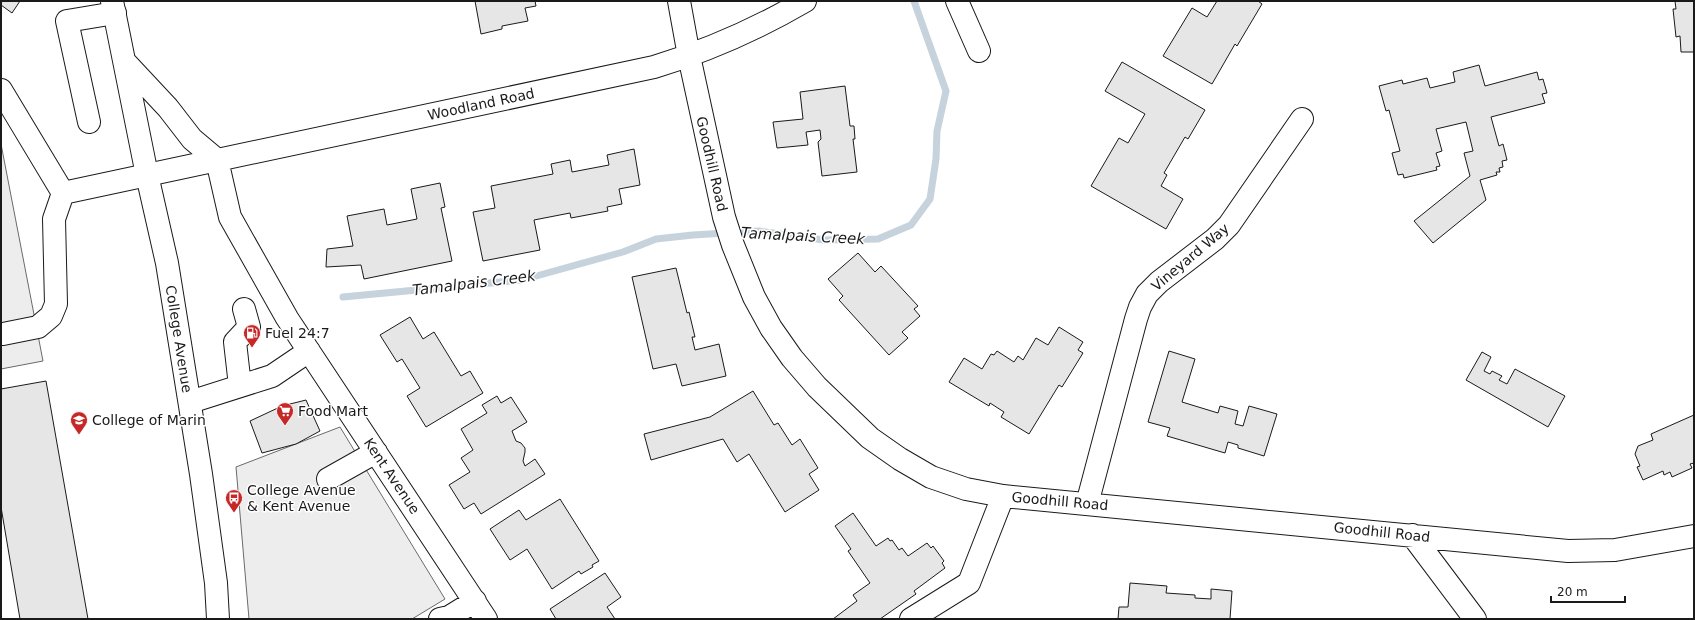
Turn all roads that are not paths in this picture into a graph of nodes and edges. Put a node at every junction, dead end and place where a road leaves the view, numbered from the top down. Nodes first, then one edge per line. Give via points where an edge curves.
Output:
1 (679, 1) edge
2 (805, 1) edge
3 (957, 1) edge
4 (114, 7) edge
5 (979, 51) dead end
6 (689, 56) junction
7 (125, 62) junction
8 (1, 90) edge
9 (1302, 118) dead end
10 (89, 122) dead end
11 (217, 160) junction
12 (147, 175) junction
13 (63, 193) junction
14 (244, 309) dead end
15 (3, 334) dead end
16 (309, 351) junction
17 (240, 386) junction
18 (190, 402) junction
19 (376, 452) junction
20 (328, 479) dead end
21 (1003, 496) junction
22 (1087, 504) junction
23 (1412, 535) junction
24 (1694, 536) edge
25 (481, 610) edge
26 (218, 619) edge
27 (440, 619) edge
28 (911, 619) edge
29 (1475, 619) edge

1 - 6 street, Goodhill Road
2 - 6 street, Woodland Road via 749,31
3 - 5 street
4 - 7 street, College Avenue
4 - 10 street via 67,22
6 - 11 street, Woodland Road via 654,67
6 - 21 street, Goodhill Road via 724,216 733,245 754,297 792,358 817,387 870,438 900,458 931,477 966,489
7 - 11 street via 168,108 192,139
7 - 12 street, College Avenue
8 - 13 street
9 - 22 street, Vineyard Way via 1229,225 1215,239 1158,282 1140,306
11 - 12 street, Woodland Road
11 - 16 street, Kent Avenue via 230,217 287,318
12 - 13 street, Woodland Road
12 - 18 street, College Avenue via 166,259
13 - 15 street via 54,219 56,304 51,316 38,327
14 - 17 street via 249,327 234,342
16 - 17 street via 272,376
16 - 19 street, Kent Avenue
17 - 18 street
18 - 26 street, College Avenue via 216,583
19 - 20 street
19 - 25 street, Kent Avenue
21 - 22 street, Goodhill Road
21 - 28 street via 969,583
22 - 23 street, Goodhill Road
23 - 24 street, Goodhill Road via 1568,551 1614,550
23 - 29 street
25 - 27 street

